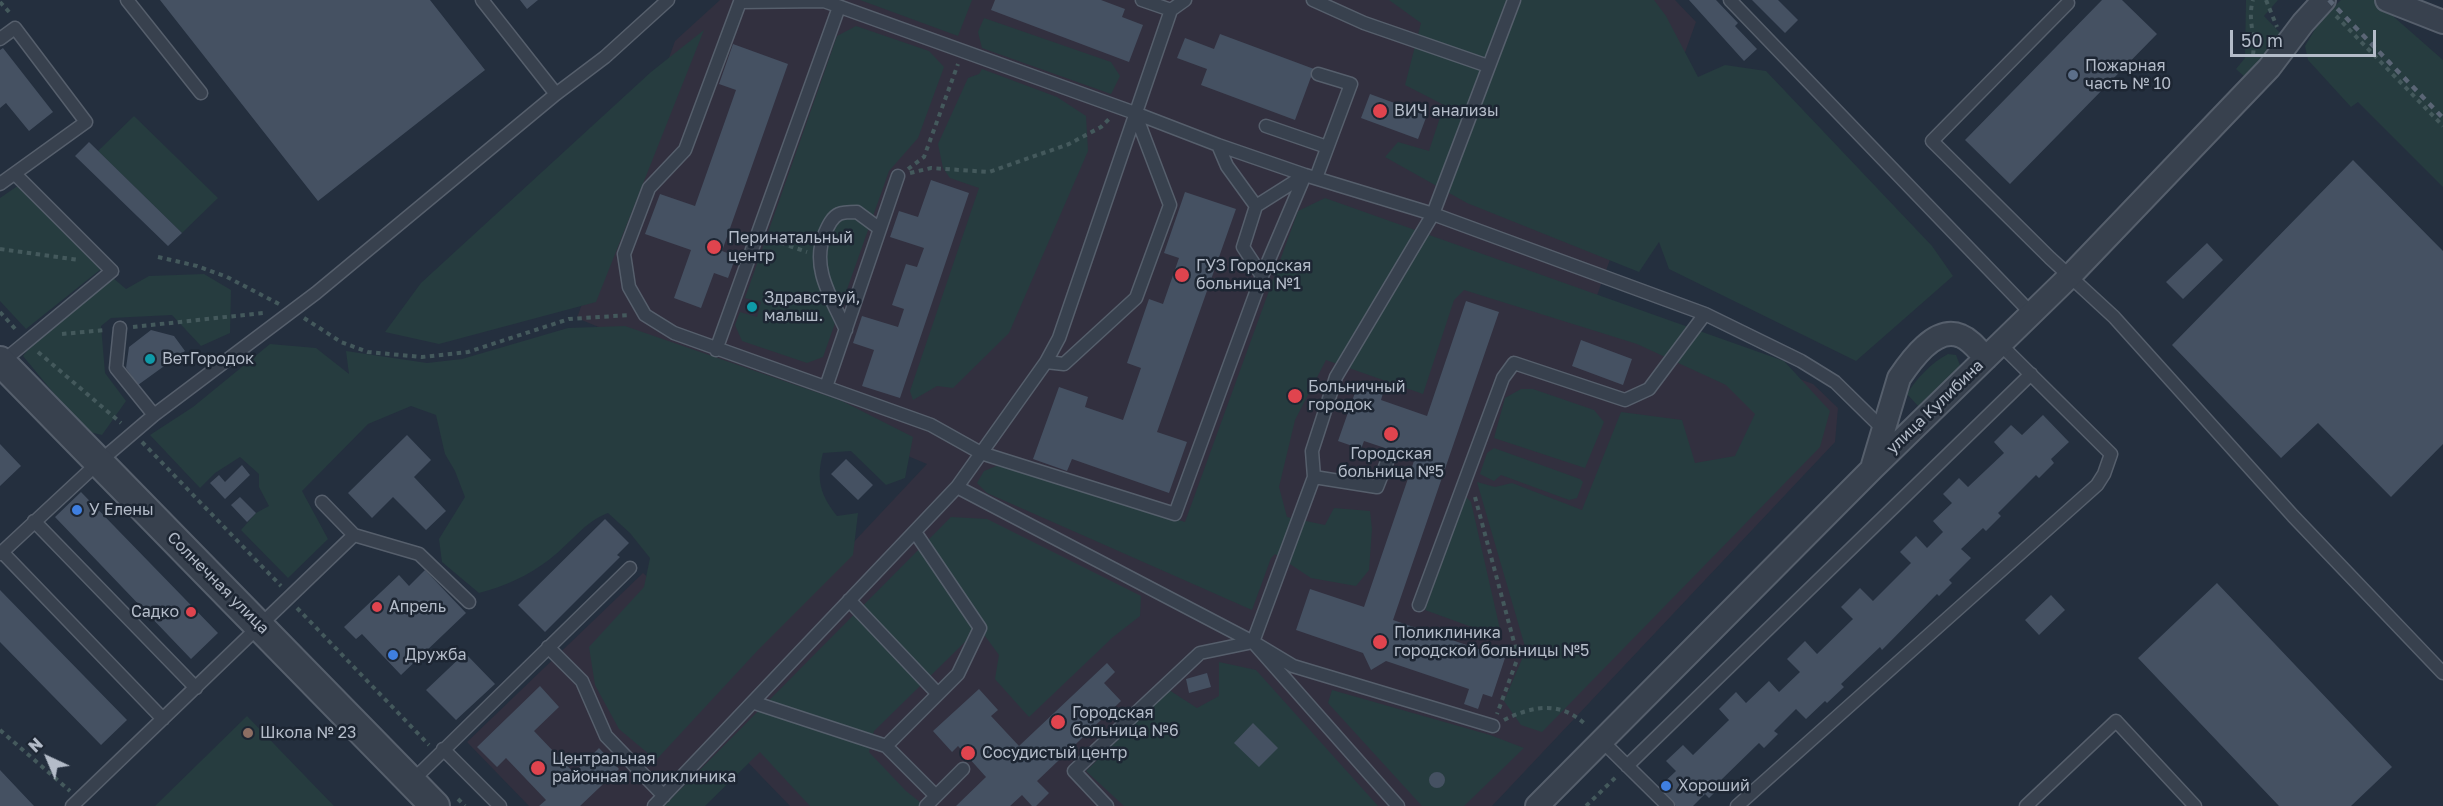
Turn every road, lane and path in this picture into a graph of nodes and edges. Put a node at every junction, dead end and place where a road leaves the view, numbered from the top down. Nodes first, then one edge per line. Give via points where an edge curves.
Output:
1 (127, 0) edge
2 (482, 0) edge
3 (668, 0) edge
4 (1142, 0) edge
5 (1185, 0) edge
6 (1313, 0) edge
7 (1514, 0) edge
8 (1730, 0) edge
9 (2253, 0) edge
10 (2387, 0) edge
11 (0, 2) edge
12 (2068, 3) dead end
13 (2327, 5) edge
14 (839, 7) junction
15 (1171, 10) junction
16 (10, 13) dead end
17 (2443, 22) edge
18 (0, 39) edge
19 (962, 52) junction
20 (1488, 66) junction
21 (1318, 74) dead end
22 (2249, 89) junction
23 (201, 93) dead end
24 (556, 94) junction
25 (1119, 107) junction
26 (1135, 113) junction
27 (1266, 126) dead end
28 (2443, 126) edge
29 (1218, 145) junction
30 (1327, 147) junction
31 (15, 174) junction
32 (898, 176) junction
33 (1311, 176) junction
34 (0, 184) edge
35 (1257, 206) junction
36 (1433, 214) junction
37 (880, 229) junction
38 (757, 235) junction
39 (0, 249) edge
40 (818, 256) junction
41 (158, 257) dead end
42 (106, 265) junction
43 (1262, 276) junction
44 (2070, 276) junction
45 (291, 310) junction
46 (0, 312) edge
47 (1705, 314) junction
48 (2032, 314) junction
49 (645, 315) junction
50 (120, 328) junction
51 (846, 330) junction
52 (52, 335) dead end
53 (26, 341) junction
54 (716, 350) junction
55 (1993, 351) junction
56 (1, 362) edge
57 (1046, 362) junction
58 (2031, 374) junction
59 (826, 387) junction
60 (154, 416) junction
61 (1885, 431) junction
62 (133, 433) junction
63 (981, 453) junction
64 (99, 462) junction
65 (1387, 462) dead end
66 (1872, 469) junction
67 (1468, 472) junction
68 (1314, 477) junction
69 (957, 487) junction
70 (322, 502) dead end
71 (34, 521) junction
72 (915, 532) junction
73 (354, 535) junction
74 (1, 553) edge
75 (630, 568) dead end
76 (289, 598) junction
77 (849, 600) junction
78 (469, 602) dead end
79 (1419, 605) dead end
80 (261, 625) junction
81 (1253, 642) junction
82 (548, 647) junction
83 (2443, 673) edge
84 (196, 688) junction
85 (938, 694) junction
86 (754, 703) junction
87 (163, 719) junction
88 (1493, 726) junction
89 (0, 730) edge
90 (1602, 741) junction
91 (886, 746) junction
92 (441, 752) junction
93 (1627, 766) junction
94 (963, 769) dead end
95 (411, 782) junction
96 (664, 796) junction
97 (936, 796) junction
98 (79, 804) edge
99 (435, 806) edge
100 (500, 806) edge
101 (654, 806) edge
102 (926, 806) edge
103 (1107, 806) edge
104 (1398, 806) edge
105 (1538, 806) edge
106 (1586, 806) edge
107 (1668, 806) edge
108 (1737, 806) edge
109 (2026, 806) edge
110 (2194, 806) edge

1 - 23 lane
2 - 24 lane
3 - 24 lane via 605,57
4 - 15 lane
5 - 15 lane
6 - 20 lane via 1364,23
7 - 20 lane
8 - 48 lane
9 - 22 path via 2249,14 2254,45
10 - 17 street
11 - 16 path
12 - 44 lane via 1932,141
13 - 22 street, улица Кулибина via 2303,23
13 - 28 path
14 - 19 lane
14 - 38 lane
14 - 49 lane via 824,1 740,2 685,150 649,188 624,254 629,287
15 - 26 lane
18 - 31 lane via 15,28 86,122
19 - 25 lane
19 - 32 path via 924,157
20 - 36 lane
21 - 30 lane via 1351,84
22 - 44 street, улица Кулибина
24 - 45 lane
25 - 26 lane
25 - 32 path via 1101,127 1069,144 989,172 931,168
26 - 29 lane
26 - 57 lane via 1059,338
26 - 57 lane via 1170,205 1136,298 1064,364
27 - 30 lane
29 - 33 lane
29 - 35 lane via 1227,166
30 - 33 lane
31 - 34 lane
31 - 42 lane
32 - 37 lane
33 - 35 lane
33 - 36 lane
33 - 43 lane
35 - 43 lane via 1243,247
36 - 47 lane
36 - 68 lane via 1336,377 1312,451
37 - 40 lane via 857,212 839,214 829,224
37 - 51 lane
38 - 40 path
38 - 54 lane
39 - 42 path
40 - 51 lane via 822,278
41 - 45 path via 227,277
42 - 53 lane via 112,271
43 - 63 lane via 1175,514
44 - 48 street, улица Кулибина
44 - 83 lane via 2114,317 2293,516
45 - 49 path via 342,342 368,352 422,357 468,352 569,319
45 - 50 path
45 - 60 lane
46 - 53 path
47 - 61 lane via 1835,382
47 - 67 lane via 1649,389 1625,400 1514,363 1503,378
48 - 55 street, улица Кулибина
49 - 54 lane via 674,333
50 - 52 path
50 - 60 lane via 116,368
51 - 59 lane
53 - 56 lane
53 - 62 path
54 - 59 lane
55 - 58 lane
55 - 61 street via 1959,335 1939,336 1899,378
55 - 66 street, улица Кулибина
56 - 64 street, Солнечная улица
57 - 63 lane
58 - 93 lane
58 - 108 lane via 2111,454 2097,485
59 - 63 lane via 932,425
60 - 62 lane
61 - 66 street
62 - 64 lane
62 - 76 path
63 - 69 lane
64 - 71 lane
64 - 80 street, Солнечная улица
65 - 68 lane via 1377,488
66 - 90 street, улица Кулибина
67 - 79 lane
67 - 88 path via 1518,657
68 - 81 lane
69 - 72 lane
69 - 81 lane
70 - 73 lane
71 - 74 lane
71 - 84 lane
72 - 77 lane
72 - 85 lane via 980,628 958,674
73 - 76 lane
73 - 78 lane via 419,554
74 - 87 lane
75 - 82 lane
76 - 80 lane
76 - 92 path
77 - 85 lane
77 - 86 lane
80 - 84 lane
80 - 95 street, Солнечная улица
81 - 88 lane via 1293,666
81 - 103 lane via 1200,653 1074,771
81 - 104 lane
82 - 92 lane
82 - 96 lane via 582,681 606,736
84 - 87 lane
85 - 91 lane
86 - 91 lane
86 - 96 lane
87 - 98 lane
88 - 90 path via 1520,712 1551,706 1577,716
89 - 98 path
90 - 93 lane
90 - 105 street, улица Кулибина
91 - 97 lane
92 - 95 lane
92 - 100 lane
93 - 106 path
93 - 107 lane
94 - 97 lane
95 - 99 street, Солнечная улица
96 - 101 lane
97 - 102 lane
109 - 110 lane via 2116,721

